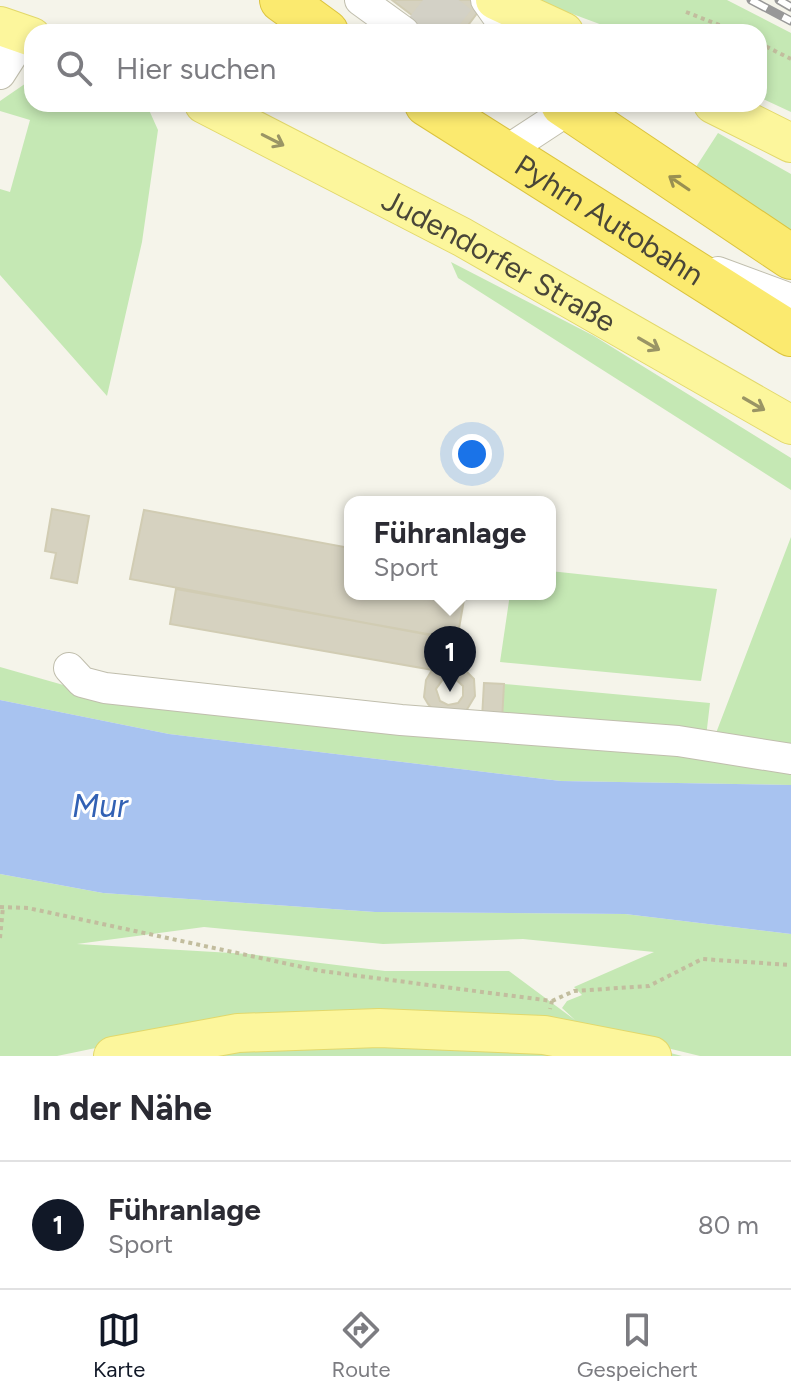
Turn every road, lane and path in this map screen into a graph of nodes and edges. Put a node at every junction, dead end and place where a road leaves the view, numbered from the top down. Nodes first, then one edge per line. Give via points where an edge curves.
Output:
1 (282, 0) edge
2 (360, 0) edge
3 (486, 0) edge
4 (495, 0) edge
5 (686, 12) dead end
6 (315, 24) edge
7 (393, 24) edge
8 (501, 24) edge
9 (547, 24) edge
10 (717, 24) edge
11 (19, 32) edge
12 (767, 47) edge
13 (791, 59) edge
14 (0, 74) edge
15 (220, 112) edge
16 (439, 112) edge
17 (558, 112) edge
18 (575, 112) edge
19 (729, 112) edge
20 (791, 143) edge
21 (503, 153) junction
22 (733, 219) junction
23 (662, 252) junction
24 (791, 257) edge
25 (791, 290) edge
26 (791, 299) edge
27 (791, 334) edge
28 (791, 425) edge
29 (69, 668) dead end
30 (791, 759) edge
31 (2, 907) edge
32 (0, 938) edge
33 (791, 965) edge
34 (548, 1018) junction
35 (113, 1056) edge
36 (652, 1056) edge

1 - 6 highway
2 - 7 lane
3 - 8 lane
4 - 9 main road
5 - 10 path
11 - 14 lane
12 - 13 path
15 -> 28 main road, Judendorfer Straße via 462,237
16 - 21 highway, Pyhrn Autobahn
17 - 21 lane
22 -> 18 highway
19 - 20 main road
21 - 23 highway, Pyhrn Autobahn
22 - 24 highway
22 - 25 lane
23 - 26 lane
23 - 27 highway, Pyhrn Autobahn
29 - 30 lane via 82,682 105,688 401,720 678,741
31 - 32 path
31 - 34 path via 163,934
33 - 34 path via 702,959 649,986 574,991
34 - 35 main road via 238,1033
34 - 36 main road

